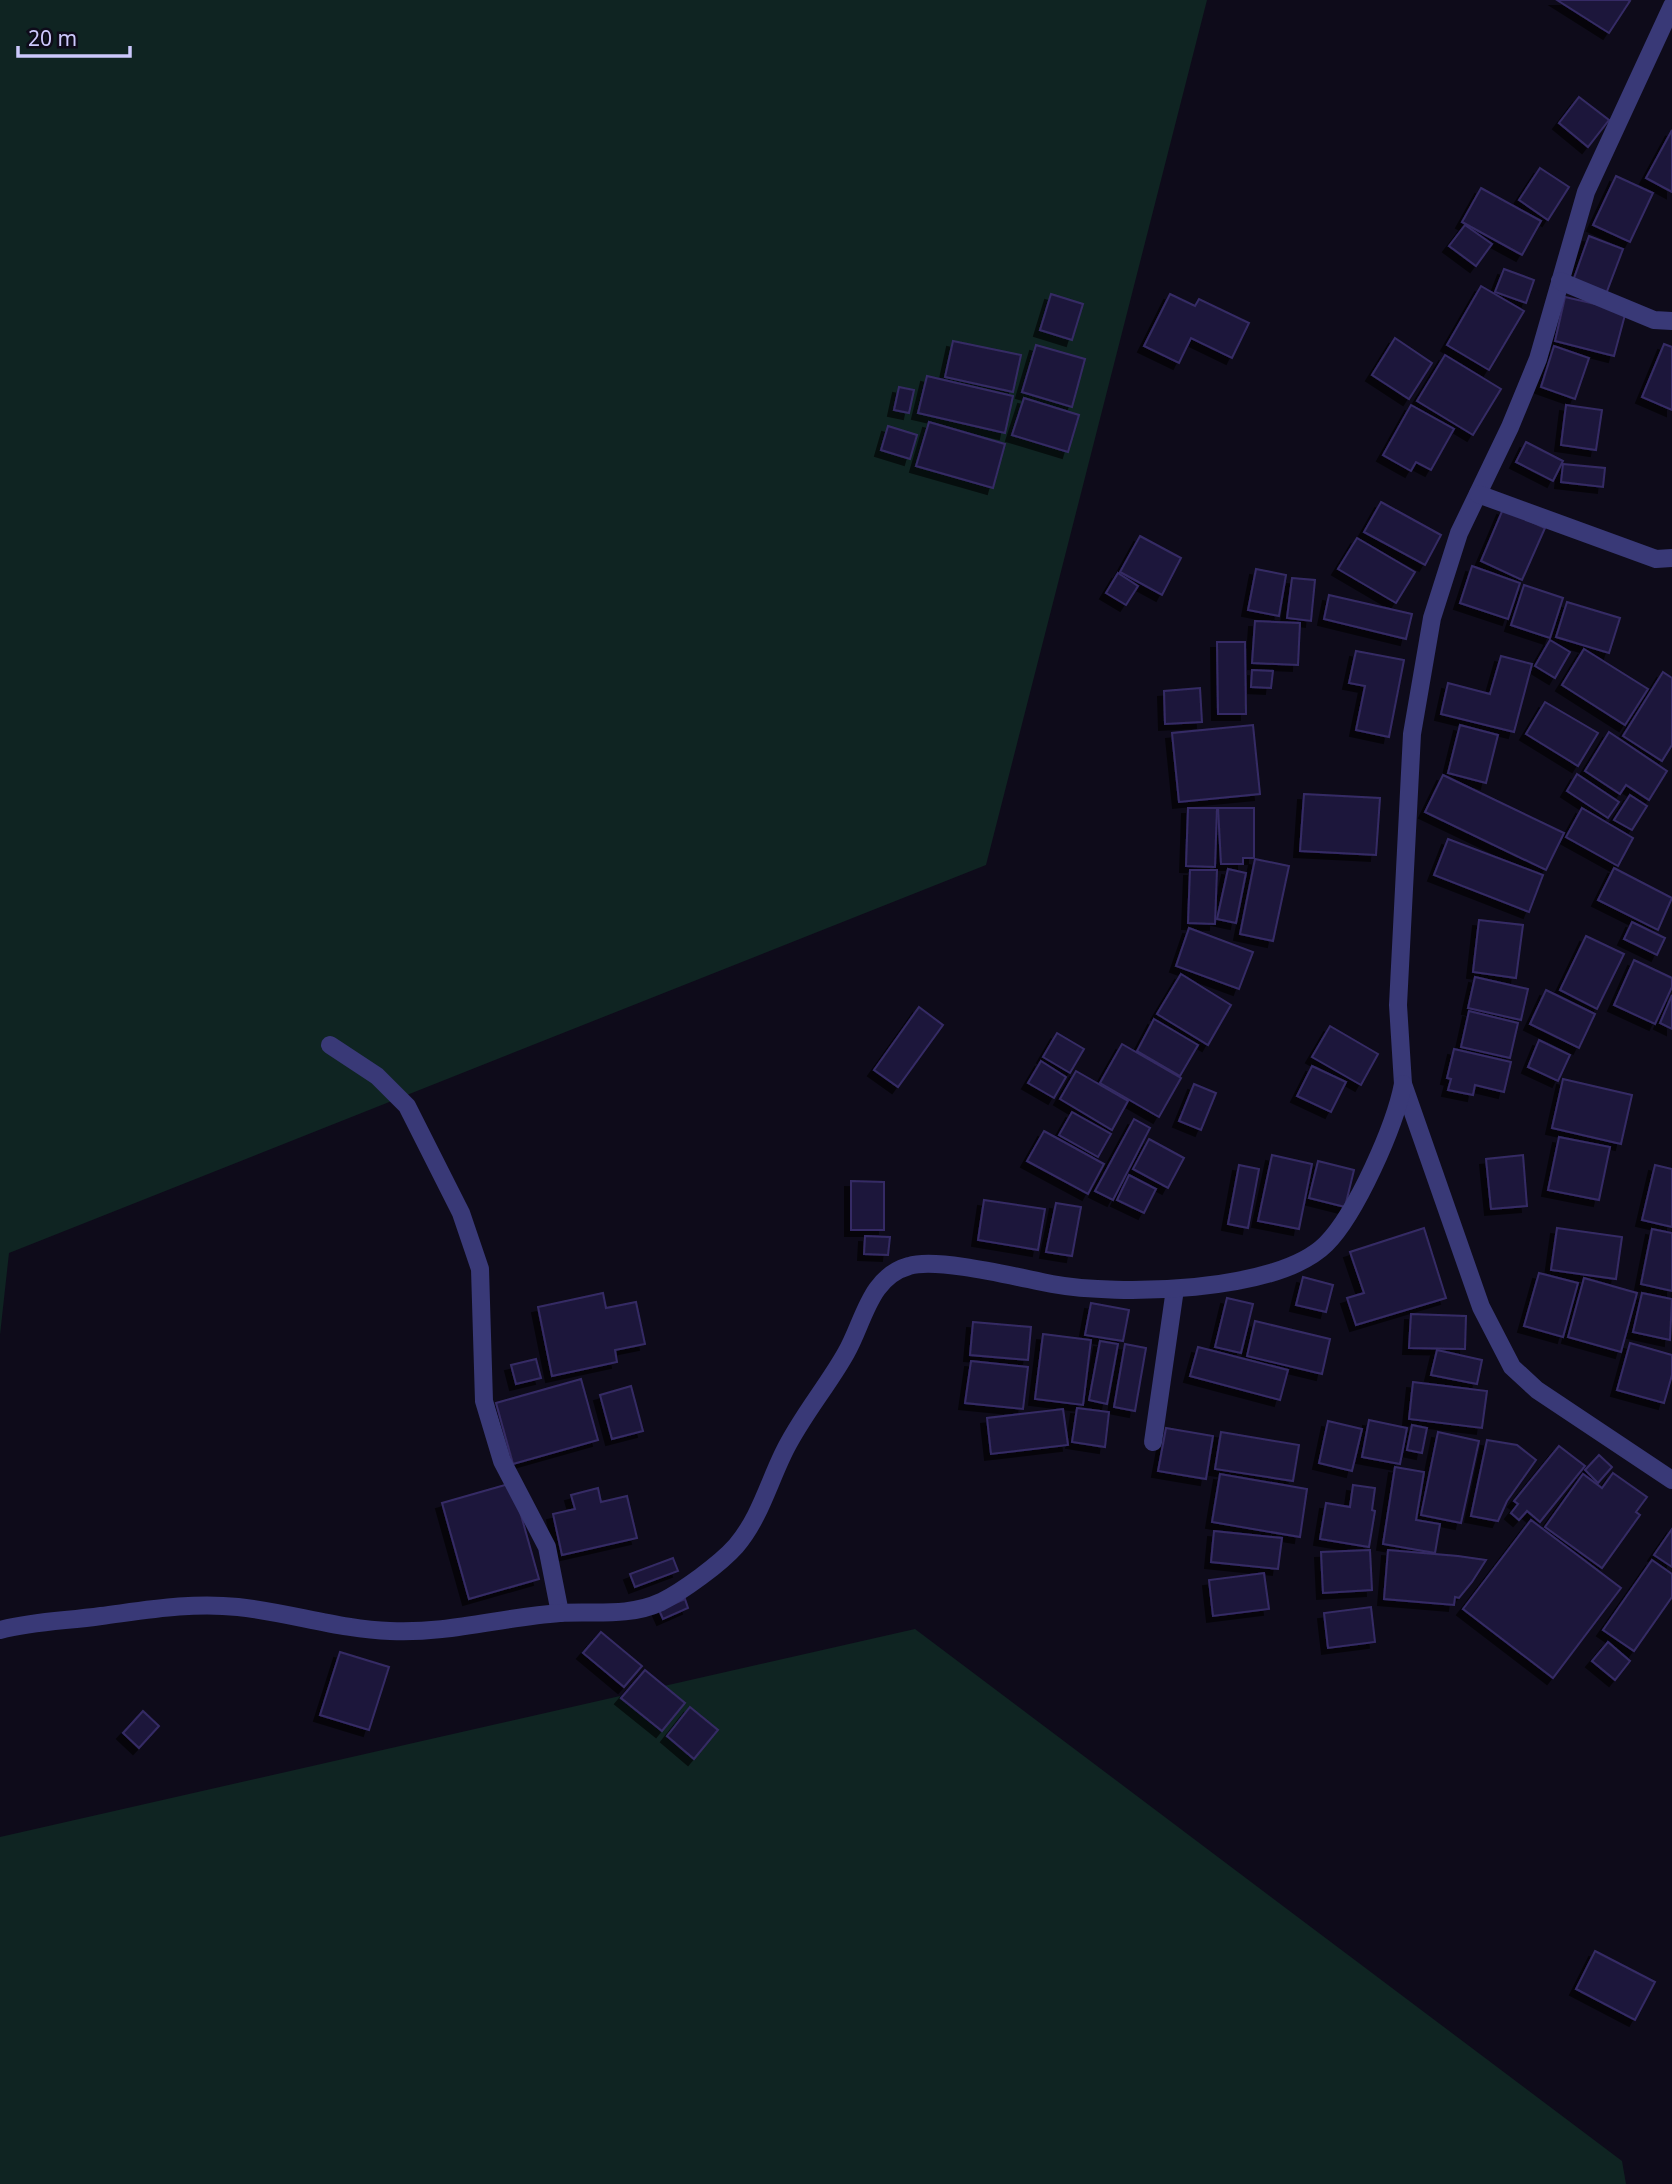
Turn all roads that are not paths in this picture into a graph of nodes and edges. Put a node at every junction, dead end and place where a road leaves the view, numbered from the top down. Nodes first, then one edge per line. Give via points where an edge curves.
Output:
1 (1672, 6) edge
2 (1560, 281) junction
3 (1672, 321) edge
4 (1478, 494) junction
5 (1672, 558) edge
6 (330, 1045) dead end
7 (1403, 1084) junction
8 (1175, 1289) junction
9 (1153, 1443) dead end
10 (1672, 1479) edge
11 (560, 1613) junction
12 (0, 1630) edge

1 - 2 street via 1586,192
2 - 3 street via 1654,320
2 - 4 street via 1538,359
4 - 5 street via 1645,556
4 - 7 street via 1459,533 1432,618 1412,734 1398,1005
6 - 11 street via 377,1076 407,1106 461,1213 480,1269 484,1401 502,1461 547,1547
7 - 8 street via 1398,1109 1363,1185 1324,1246 1305,1260 1251,1279
7 - 10 street via 1481,1307 1512,1367 1537,1390
8 - 9 street
8 - 11 street via 1057,1285 965,1268 910,1265 890,1275 872,1293 846,1354 783,1453 762,1503 736,1547 659,1603 632,1611
11 - 12 street via 454,1629 385,1631 212,1604 36,1621

